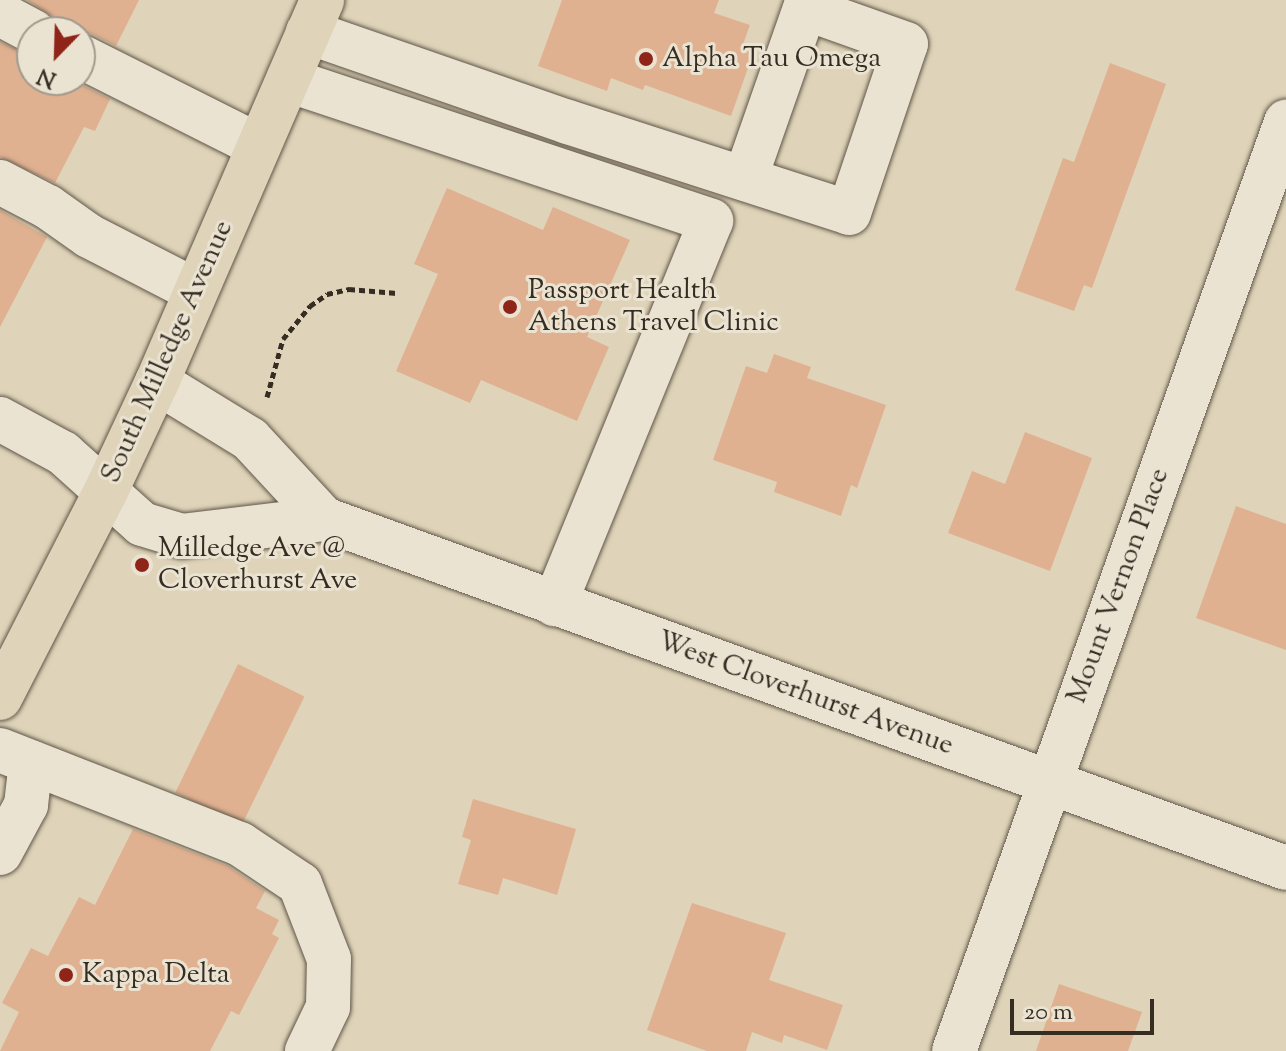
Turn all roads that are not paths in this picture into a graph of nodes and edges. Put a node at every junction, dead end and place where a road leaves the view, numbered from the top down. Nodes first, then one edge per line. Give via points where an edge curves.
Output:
1 (315, 16) edge
2 (96, 64) edge
3 (288, 80) junction
4 (1286, 122) edge
5 (259, 146) junction
6 (745, 179) junction
7 (0, 182) edge
8 (196, 291) junction
9 (157, 382) junction
10 (0, 419) edge
11 (105, 493) junction
12 (324, 519) junction
13 (555, 604) junction
14 (0, 698) edge
15 (15, 756) edge
16 (1049, 782) junction
17 (0, 853) edge
18 (1286, 868) edge
19 (307, 1051) edge
20 (954, 1051) edge

1 - 3 main road, South Milledge Avenue
1 - 6 street
2 - 5 street
3 - 5 main road, South Milledge Avenue
3 - 13 street via 711,221
4 - 16 street, Mount Vernon Place
5 - 8 main road, South Milledge Avenue
6 - 6 street via 849,213 906,44 805,8
7 - 8 street
8 - 9 main road, South Milledge Avenue
9 - 11 main road, South Milledge Avenue
9 - 12 street, West Cloverhurst Avenue via 250,439
10 - 11 street, West Cloverhurst Avenue via 63,453
11 - 12 street, West Cloverhurst Avenue via 142,524 182,536
11 - 14 main road, South Milledge Avenue
12 - 13 street, West Cloverhurst Avenue
13 - 16 street, West Cloverhurst Avenue
15 - 17 street via 26,805
15 - 19 street via 240,844 300,884 329,959 328,1007
16 - 18 street, West Cloverhurst Avenue
16 - 20 street, Mount Vernon Place

